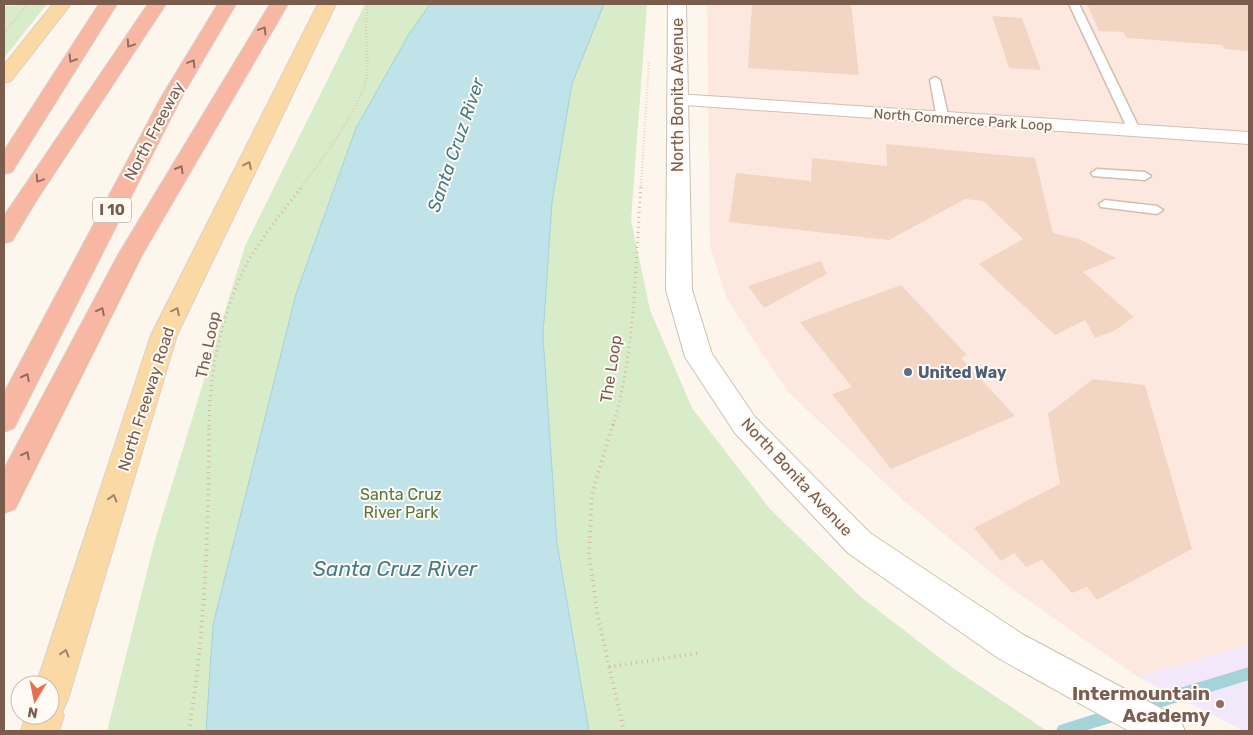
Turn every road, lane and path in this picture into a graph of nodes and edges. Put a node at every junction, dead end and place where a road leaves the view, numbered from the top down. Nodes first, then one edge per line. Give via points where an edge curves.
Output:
1 (62, 4) edge
2 (108, 4) edge
3 (157, 4) edge
4 (227, 4) edge
5 (279, 4) edge
6 (327, 4) edge
7 (368, 4) edge
8 (677, 4) edge
9 (1074, 4) edge
10 (25, 7) dead end
11 (4, 32) edge
12 (650, 53) dead end
13 (4, 77) edge
14 (935, 80) dead end
15 (677, 100) junction
16 (944, 119) junction
17 (1135, 132) junction
18 (1249, 138) edge
19 (4, 167) edge
20 (1097, 173) dead end
21 (1145, 176) dead end
22 (1105, 204) dead end
23 (1157, 210) dead end
24 (4, 235) edge
25 (4, 420) edge
26 (4, 499) edge
27 (698, 653) dead end
28 (609, 667) junction
29 (58, 675) edge
30 (189, 731) edge
31 (624, 731) edge
32 (1166, 731) edge

1 - 13 main road
2 -> 19 highway
3 -> 24 highway
25 -> 4 highway, North Freeway / I 10 via 172,96
26 -> 5 highway via 130,255
29 -> 6 main road, North Freeway Road via 164,335
7 - 30 path, The Loop via 365,17 367,75 362,92 331,148 267,233 239,279 217,348 210,403 209,507
8 - 15 street, North Bonita Avenue
9 - 17 lane
10 - 11 path
12 - 28 path, The Loop via 632,310 623,385 592,494 589,553
14 - 16 lane
15 - 16 street, North Commerce Park Loop
15 - 32 street, North Bonita Avenue via 679,290 698,357 745,425 859,542 1010,646
16 - 17 street, North Commerce Park Loop
17 - 18 street, North Commerce Park Loop
20 - 21 lane
22 - 23 lane
27 - 28 path
28 - 31 path, The Loop

